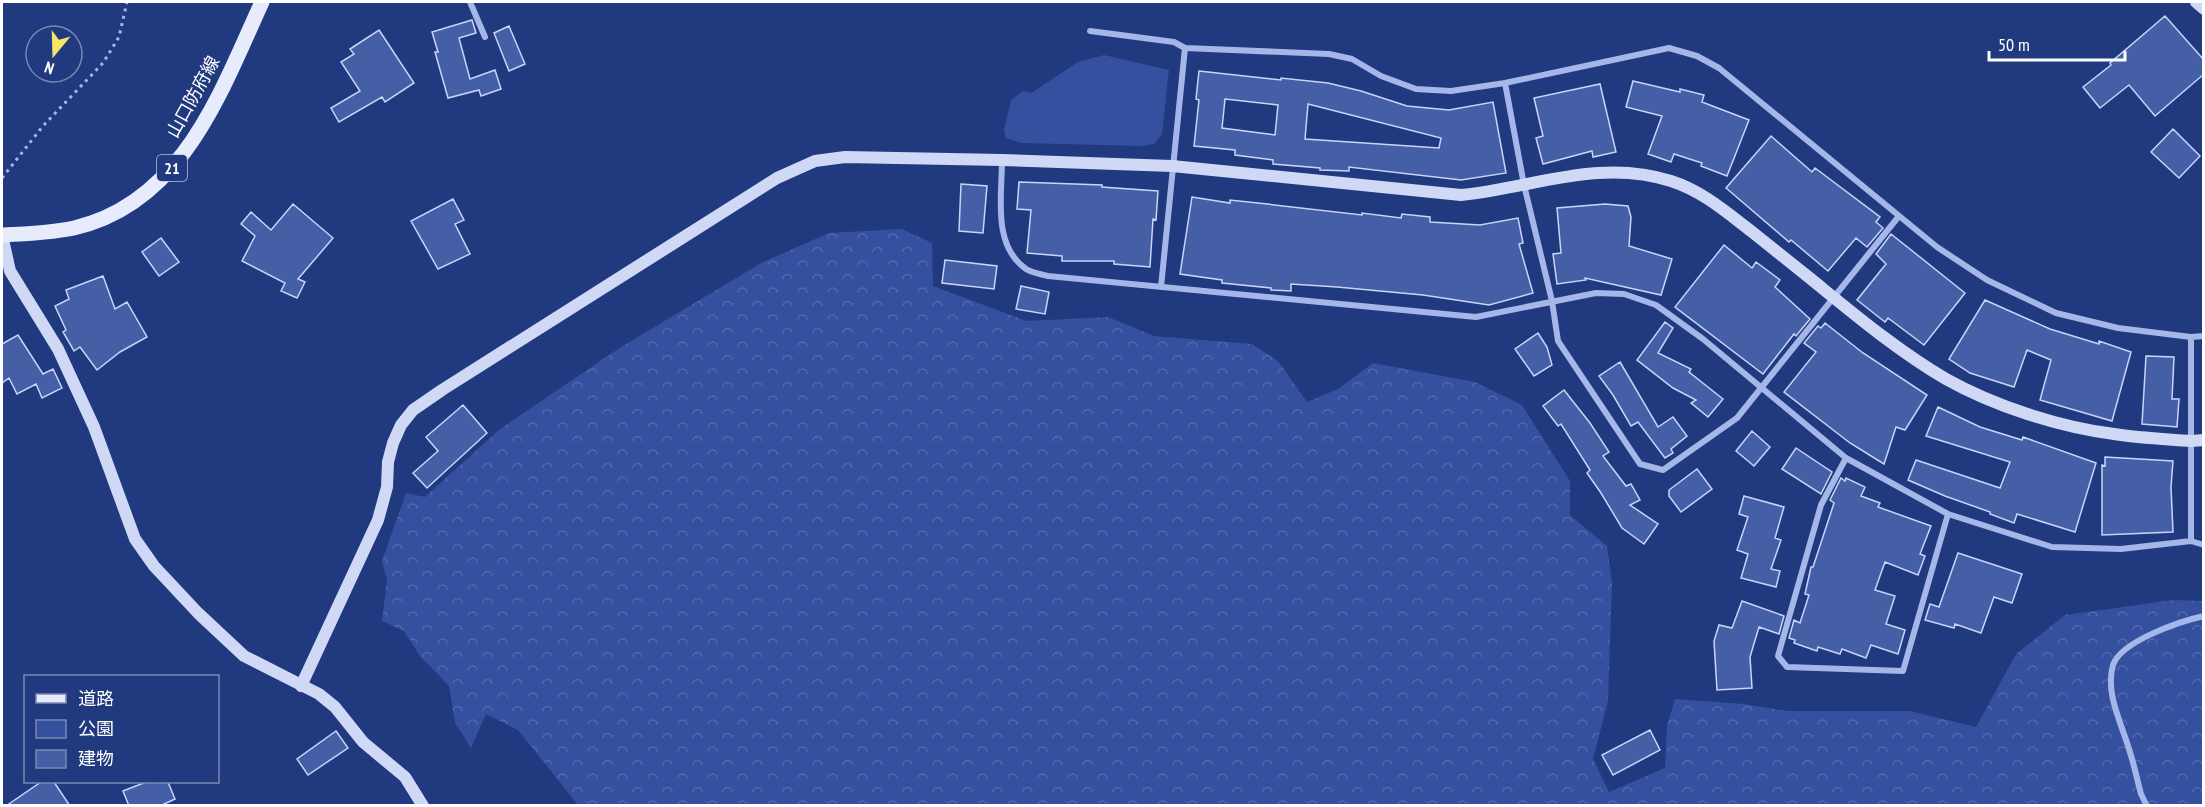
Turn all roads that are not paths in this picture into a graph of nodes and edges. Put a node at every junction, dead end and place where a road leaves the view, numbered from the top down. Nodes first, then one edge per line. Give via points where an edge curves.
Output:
1 (262, 2) edge
2 (470, 2) edge
3 (2196, 2) edge
4 (2204, 9) edge
5 (1090, 31) dead end
6 (485, 37) dead end
7 (1185, 48) junction
8 (1504, 83) junction
9 (1002, 160) junction
10 (1172, 166) junction
11 (1524, 185) junction
12 (1899, 216) junction
13 (2, 235) edge
14 (1161, 287) junction
15 (1835, 298) junction
16 (1552, 302) junction
17 (2204, 336) edge
18 (2191, 337) junction
19 (1761, 389) junction
20 (2204, 440) edge
21 (2190, 441) junction
22 (1846, 458) junction
23 (1948, 514) junction
24 (2191, 541) junction
25 (2204, 545) edge
26 (2204, 616) edge
27 (301, 686) junction
28 (423, 806) edge
29 (2147, 806) edge

1 - 13 main road, 山口防府線 / 21 via 202,128 160,182 106,216 76,227 40,234
2 - 6 street
3 - 4 street
5 - 7 street via 1174,42
7 - 8 street via 1329,54 1352,59 1380,76 1416,89 1451,91
7 - 10 street
8 - 11 street
8 - 12 street via 1669,48 1697,56 1719,68
9 - 10 street
9 - 14 street via 1002,233 1012,256 1027,270 1048,276
9 - 27 street via 845,157 815,161 777,178 413,410 401,424 393,443 378,520
10 - 11 street via 1461,195
10 - 14 street
11 - 15 street via 1621,171 1670,180 1706,195
11 - 16 street
12 - 15 street
12 - 18 street via 1937,248 1987,280 2056,313 2118,328
13 - 27 street via 10,271 58,349 94,427 135,539 154,566 244,656
14 - 16 street via 1476,316
15 - 19 street
15 - 21 street via 1947,379 1989,398 2071,426
16 - 19 street via 1596,293 1624,294 1656,305
16 - 19 street via 1558,341 1640,464 1663,470 1737,418
17 - 18 street
18 - 21 street
19 - 22 street
20 - 21 street
21 - 24 street
22 - 23 street
22 - 23 street via 1821,505 1784,634 1778,656 1787,667 1903,671
23 - 24 street via 2052,547 2121,549
24 - 25 street
26 - 29 street via 2146,636 2120,653 2114,664 2111,694
27 - 28 street via 335,707 363,742 405,777

